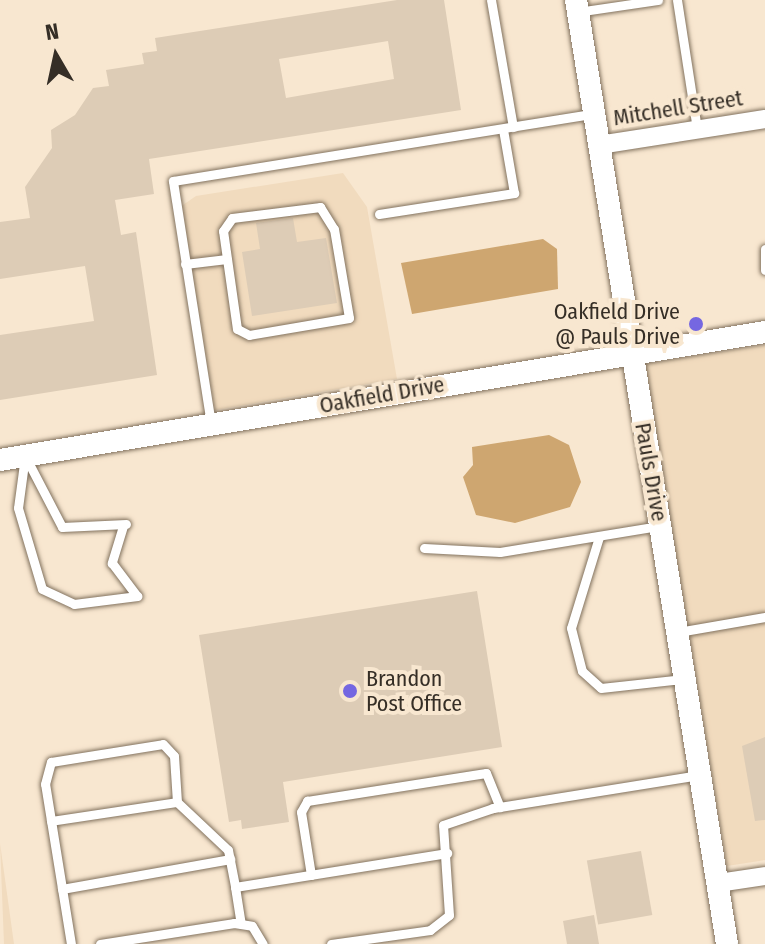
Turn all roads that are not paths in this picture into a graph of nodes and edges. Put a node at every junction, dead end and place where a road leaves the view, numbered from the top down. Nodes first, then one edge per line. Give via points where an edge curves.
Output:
1 (491, 0) edge
2 (658, 0) edge
3 (677, 0) edge
4 (576, 6) edge
5 (593, 114) junction
6 (765, 119) edge
7 (508, 128) junction
8 (697, 129) junction
9 (599, 145) junction
10 (379, 214) dead end
11 (765, 249) edge
12 (227, 259) junction
13 (185, 264) junction
14 (765, 270) edge
15 (765, 332) edge
16 (631, 353) junction
17 (211, 424) junction
18 (25, 456) junction
19 (0, 460) edge
20 (660, 526) junction
21 (599, 537) junction
22 (424, 548) dead end
23 (765, 617) edge
24 (678, 632) junction
25 (686, 678) junction
26 (702, 775) junction
27 (177, 802) junction
28 (500, 807) junction
29 (51, 821) junction
30 (447, 853) junction
31 (230, 859) junction
32 (311, 875) junction
33 (765, 876) edge
34 (718, 883) junction
35 (235, 887) junction
36 (62, 889) junction
37 (241, 924) junction
38 (71, 944) edge
39 (100, 944) edge
40 (263, 944) edge
41 (331, 944) edge
42 (727, 944) edge

1 - 7 lane
2 - 4 lane
3 - 8 lane
4 - 5 street, Pauls Drive
5 - 7 lane
5 - 9 street, Pauls Drive
6 - 8 street, Mitchell Street
7 - 10 lane via 514,193
7 - 13 lane via 173,181
8 - 9 street, Mitchell Street
9 - 16 street, Pauls Drive
11 - 14 lane
12 - 12 lane via 223,231 232,218 320,207 334,229 349,318 249,335 237,329
12 - 13 lane
13 - 17 lane
15 - 16 street, Oakfield Drive
16 - 17 street, Oakfield Drive
16 - 20 street, Pauls Drive
17 - 18 street, Oakfield Drive
18 - 18 lane via 18,508 42,589 74,604 137,596 112,563 116,534 126,524 62,527
18 - 19 street, Oakfield Drive
20 - 21 lane
20 - 24 street, Pauls Drive
21 - 22 lane via 500,552
21 - 25 lane via 571,628 582,671 601,688
23 - 24 lane
24 - 25 street, Pauls Drive
25 - 26 street, Pauls Drive
26 - 28 lane
26 - 34 street, Pauls Drive
27 - 29 lane
27 - 29 lane via 174,756 163,744 51,762 45,784
27 - 31 lane
28 - 30 lane via 443,825
28 - 32 lane via 486,773 307,801 301,812
29 - 36 lane
30 - 32 lane
30 - 41 lane via 449,915 430,930
31 - 35 lane
31 - 36 lane
32 - 35 lane
33 - 34 street
34 - 42 street, Pauls Drive
35 - 37 lane
36 - 38 lane
37 - 39 lane
37 - 40 lane via 252,926

